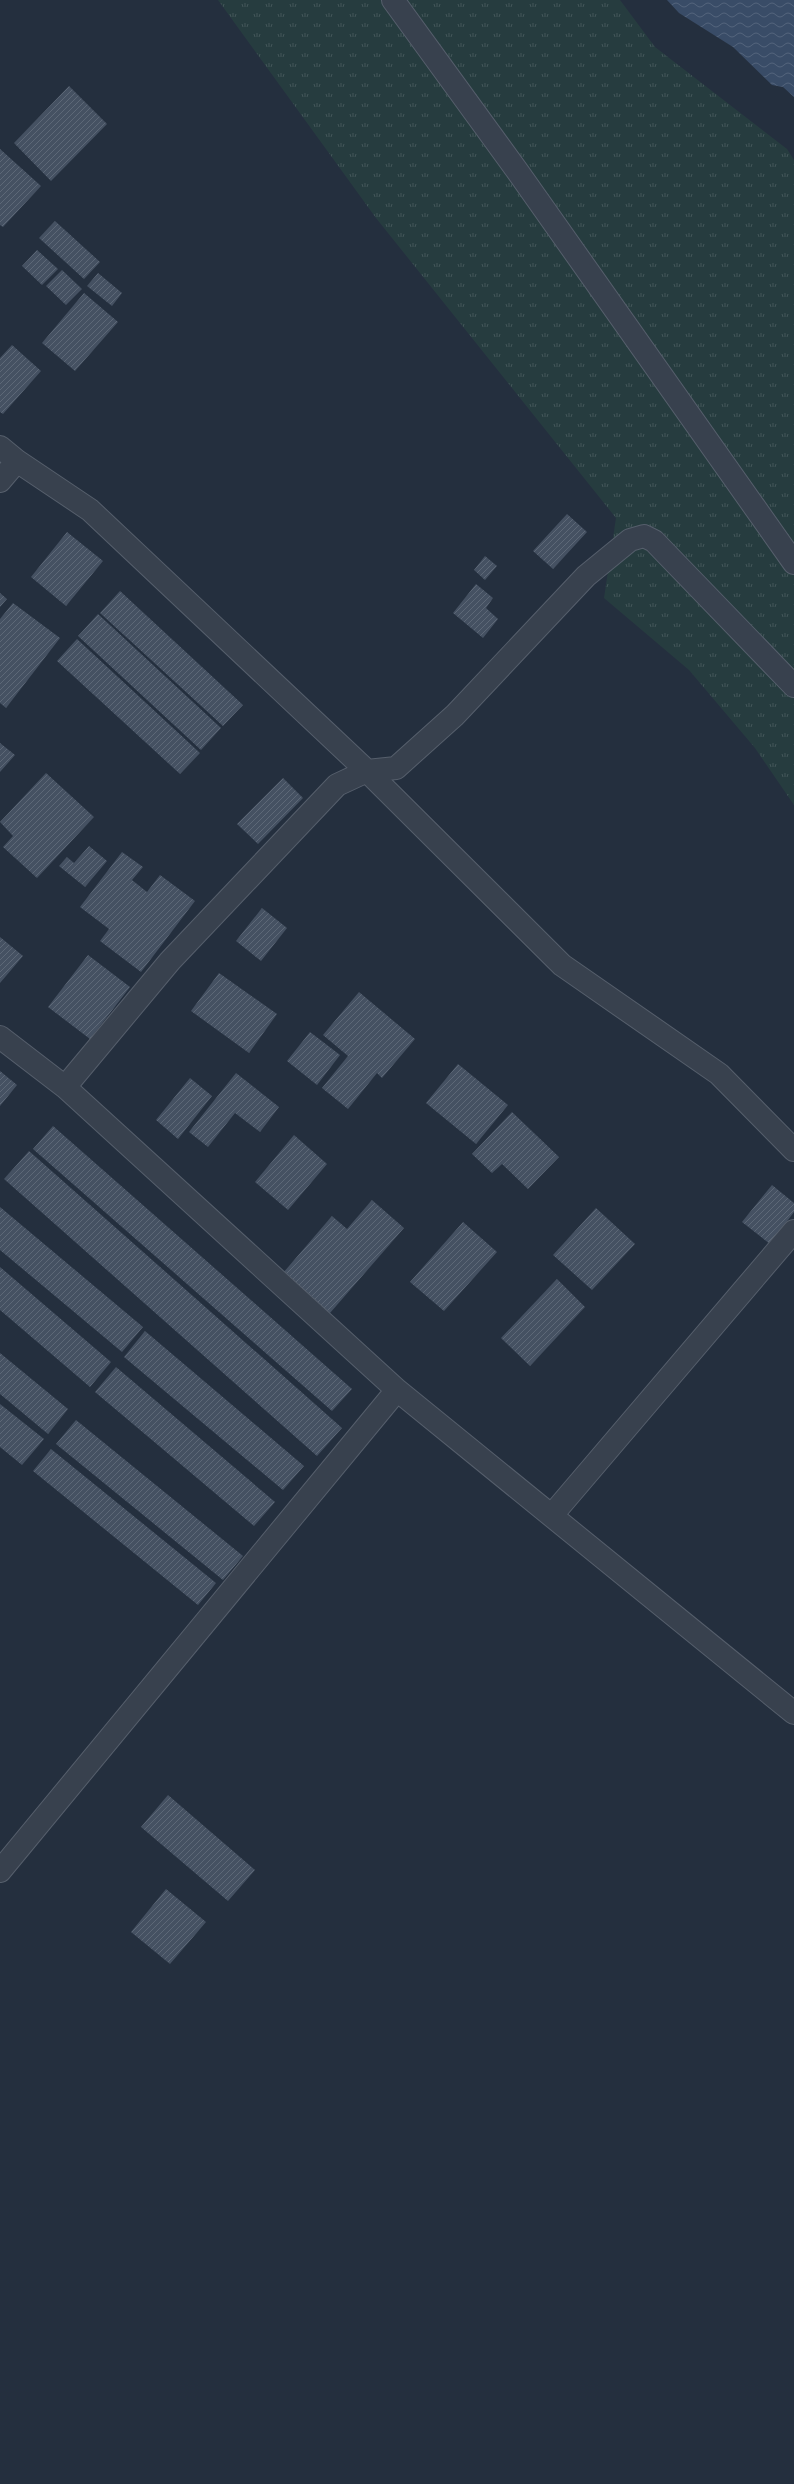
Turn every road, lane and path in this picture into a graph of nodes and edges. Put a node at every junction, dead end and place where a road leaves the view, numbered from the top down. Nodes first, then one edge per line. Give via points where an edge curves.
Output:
1 (393, 0) edge
2 (0, 447) edge
3 (17, 461) junction
4 (0, 481) edge
5 (794, 563) edge
6 (794, 686) edge
7 (367, 771) junction
8 (0, 1037) edge
9 (65, 1087) junction
10 (794, 1150) edge
11 (794, 1231) edge
12 (397, 1390) junction
13 (552, 1515) junction
14 (794, 1713) edge
15 (0, 1872) edge

1 - 5 street via 518,172
2 - 3 street
3 - 4 street
3 - 7 street via 90,510
6 - 7 street via 654,541 644,536 630,540 586,576 455,715 396,768
7 - 9 street via 337,785 293,830 170,961
7 - 10 street via 562,965 719,1074
8 - 9 street
9 - 12 street
11 - 13 street
12 - 13 street
12 - 15 street
13 - 14 street

